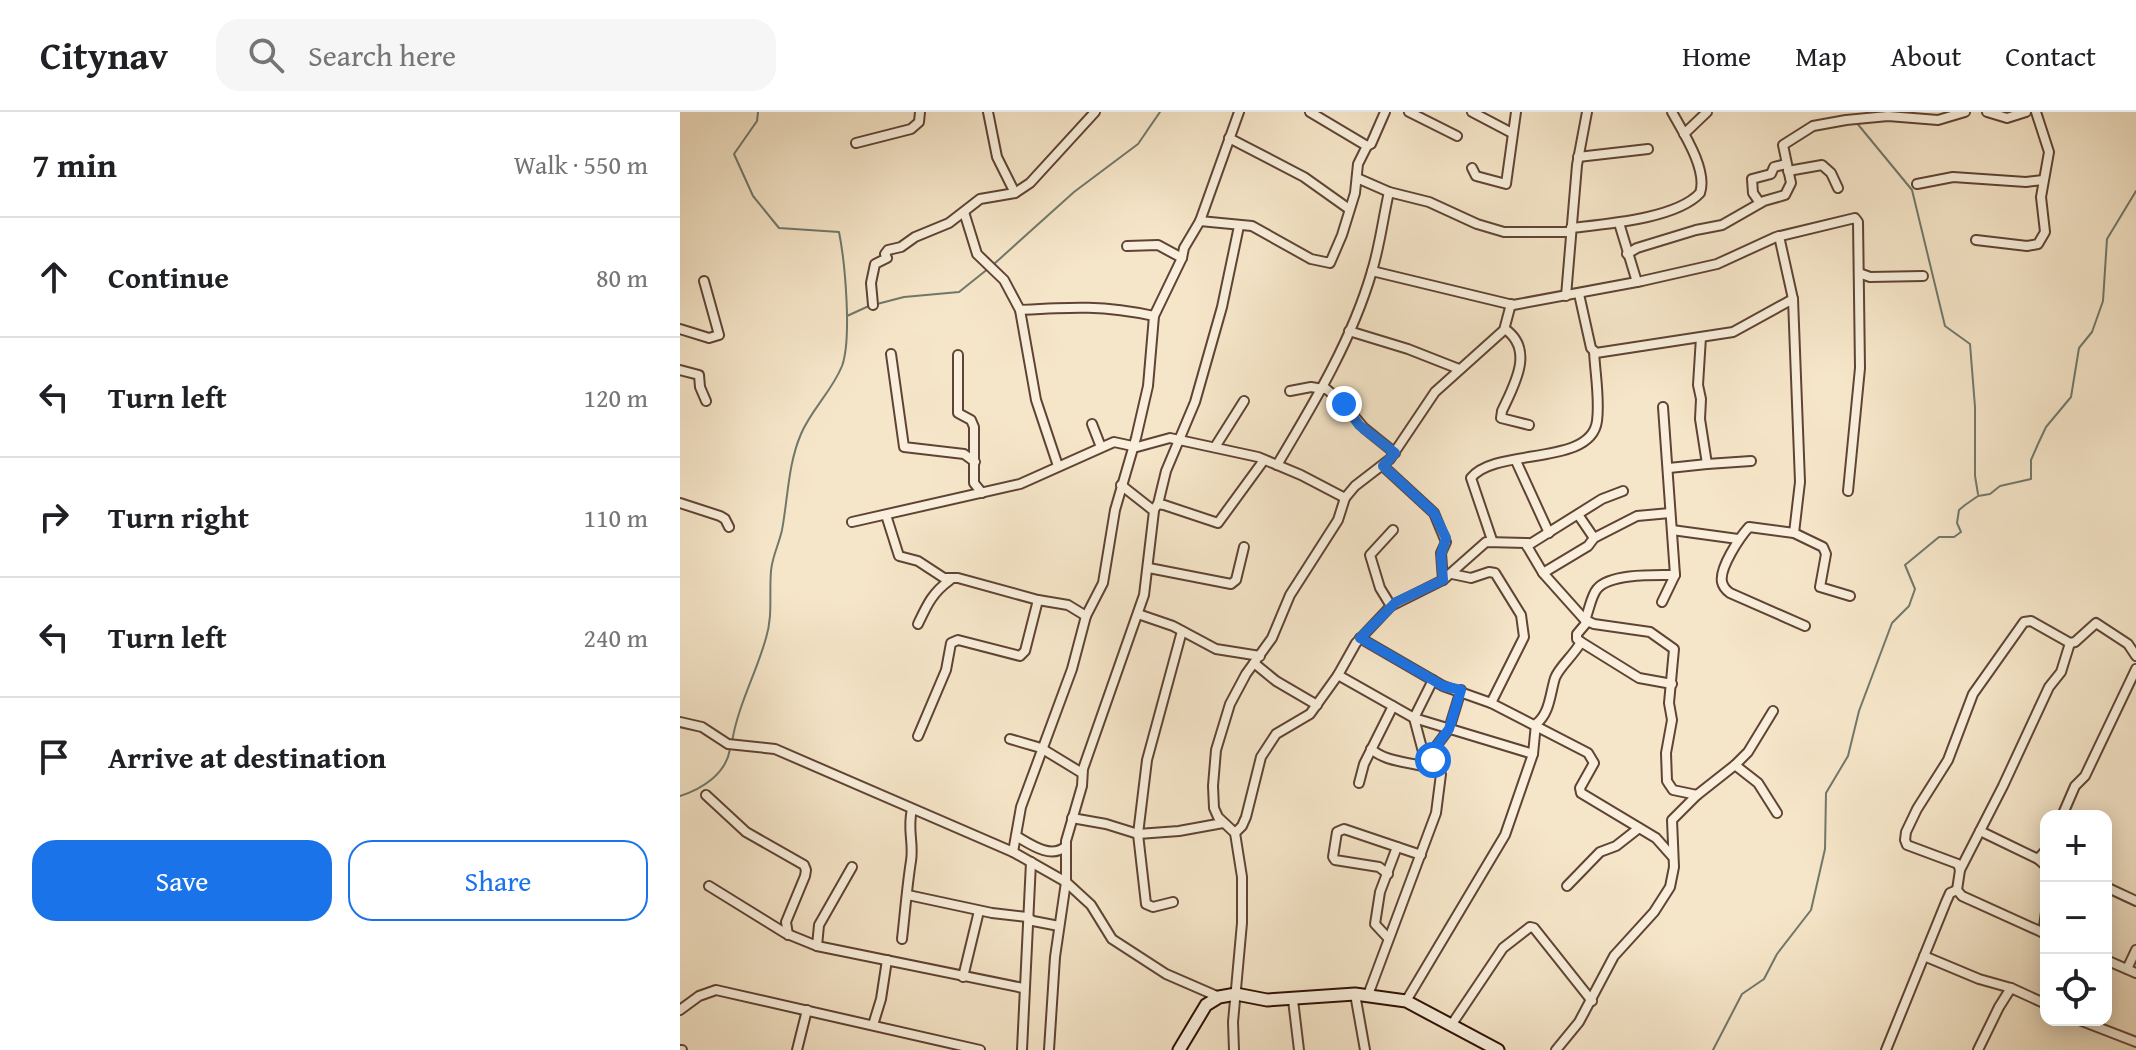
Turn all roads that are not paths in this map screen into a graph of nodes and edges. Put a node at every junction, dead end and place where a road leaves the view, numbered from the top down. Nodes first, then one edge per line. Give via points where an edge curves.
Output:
1 (920, 112) edge
2 (988, 112) edge
3 (1095, 112) edge
4 (1239, 112) edge
5 (1310, 112) edge
6 (1385, 112) edge
7 (1409, 112) edge
8 (1472, 112) edge
9 (1516, 112) edge
10 (1587, 112) edge
11 (1672, 112) edge
12 (1707, 112) edge
13 (1965, 112) edge
14 (1987, 112) edge
15 (2026, 112) edge
16 (2036, 112) edge
17 (1879, 114) edge
18 (1924, 116) edge
19 (1512, 133) junction
20 (1684, 134) junction
21 (1457, 136) dead end
22 (1229, 138) junction
23 (856, 143) dead end
24 (1367, 146) junction
25 (1648, 149) dead end
26 (1578, 157) junction
27 (1472, 168) dead end
28 (1787, 168) junction
29 (1357, 178) junction
30 (2043, 180) junction
31 (1917, 184) dead end
32 (1838, 188) dead end
33 (1389, 192) junction
34 (1015, 193) junction
35 (1760, 203) junction
36 (1349, 209) junction
37 (964, 212) junction
38 (1200, 221) junction
39 (1619, 223) junction
40 (1239, 226) junction
41 (1571, 230) junction
42 (1779, 236) junction
43 (1976, 240) dead end
44 (1127, 246) dead end
45 (1627, 254) junction
46 (1182, 258) junction
47 (1372, 271) junction
48 (1859, 273) junction
49 (1923, 276) dead end
50 (704, 281) dead end
51 (1637, 282) junction
52 (1579, 294) junction
53 (1566, 296) junction
54 (1793, 299) junction
55 (1511, 304) junction
56 (873, 305) dead end
57 (1020, 310) junction
58 (1154, 316) junction
59 (680, 329) edge
60 (1505, 329) junction
61 (1349, 331) junction
62 (1701, 337) junction
63 (1594, 351) junction
64 (891, 354) dead end
65 (958, 355) dead end
66 (1459, 369) junction
67 (680, 370) edge
68 (1324, 388) junction
69 (1290, 391) dead end
70 (706, 401) dead end
71 (1244, 401) dead end
72 (1663, 407) dead end
73 (1092, 424) dead end
74 (1529, 425) dead end
75 (1181, 439) junction
76 (1101, 447) junction
77 (1134, 447) junction
78 (1215, 447) junction
79 (1395, 453) junction
80 (1264, 460) junction
81 (1516, 461) junction
82 (1751, 461) dead end
83 (975, 462) junction
84 (1707, 464) junction
85 (1277, 465) junction
86 (1058, 466) junction
87 (1383, 466) junction
88 (1669, 468) junction
89 (1121, 485) junction
90 (1623, 491) dead end
91 (1848, 491) dead end
92 (982, 493) junction
93 (1345, 498) junction
94 (680, 503) edge
95 (1156, 508) junction
96 (1670, 513) junction
97 (886, 515) junction
98 (1579, 516) junction
99 (852, 522) dead end
100 (729, 527) dead end
101 (1393, 530) dead end
102 (1672, 530) junction
103 (1549, 533) junction
104 (1794, 533) junction
105 (1594, 538) junction
106 (1738, 539) junction
107 (1492, 540) junction
108 (1527, 546) junction
109 (1244, 547) dead end
110 (1149, 568) junction
111 (1543, 573) junction
112 (1452, 574) junction
113 (1675, 575) junction
114 (950, 580) junction
115 (1443, 580) junction
116 (1850, 596) dead end
117 (1038, 600) junction
118 (1662, 602) dead end
119 (1391, 606) junction
120 (1138, 614) junction
121 (1086, 616) junction
122 (1587, 620) junction
123 (918, 624) dead end
124 (1805, 626) dead end
125 (1182, 631) junction
126 (1360, 638) junction
127 (1581, 642) junction
128 (2070, 643) junction
129 (2136, 656) edge
130 (1257, 659) junction
131 (2136, 669) edge
132 (1338, 675) junction
133 (1433, 680) junction
134 (1672, 684) junction
135 (1461, 690) junction
136 (1491, 703) junction
137 (1317, 705) junction
138 (1393, 706) junction
139 (1773, 711) dead end
140 (1414, 718) junction
141 (680, 722) edge
142 (1536, 724) junction
143 (1449, 729) junction
144 (918, 736) dead end
145 (1010, 739) dead end
146 (1041, 748) junction
147 (1371, 749) junction
148 (1533, 754) junction
149 (1735, 765) junction
150 (1429, 767) junction
151 (1082, 773) junction
152 (1359, 783) dead end
153 (706, 795) dead end
154 (1697, 795) junction
155 (912, 809) junction
156 (2065, 810) edge
157 (1777, 813) dead end
158 (1072, 818) junction
159 (1223, 823) junction
160 (1639, 828) junction
161 (1980, 831) junction
162 (1235, 833) junction
163 (1138, 834) junction
164 (1016, 836) junction
165 (1065, 847) junction
166 (1397, 847) junction
167 (1013, 852) junction
168 (1421, 855) junction
169 (1673, 856) junction
170 (2040, 857) edge
171 (2038, 859) joint
172 (1031, 862) junction
173 (852, 867) dead end
174 (1960, 870) junction
175 (1388, 874) junction
176 (1066, 882) junction
177 (709, 886) dead end
178 (1567, 886) dead end
179 (1957, 890) junction
180 (2112, 890) edge
181 (908, 895) junction
182 (2136, 901) edge
183 (1173, 902) dead end
184 (979, 911) junction
185 (1027, 917) junction
186 (1059, 926) junction
187 (2040, 932) edge
188 (788, 935) junction
189 (1388, 938) junction
190 (902, 939) dead end
191 (817, 946) junction
192 (2136, 950) edge
193 (1924, 956) junction
194 (887, 960) junction
195 (2112, 963) edge
196 (2131, 971) edge
197 (963, 977) junction
198 (1023, 988) junction
199 (2011, 988) junction
200 (1236, 994) junction
201 (1355, 994) junction
202 (1368, 995) junction
203 (1219, 997) junction
204 (1293, 1000) junction
205 (1406, 1001) junction
206 (1592, 1001) junction
207 (2040, 1001) edge
208 (680, 1010) edge
209 (807, 1010) junction
210 (1452, 1024) junction
211 (873, 1025) junction
212 (2095, 1026) edge
213 (2136, 1042) edge
214 (797, 1050) edge
215 (980, 1050) edge
216 (1022, 1050) edge
217 (1049, 1050) edge
218 (1179, 1050) edge
219 (1234, 1050) edge
220 (1299, 1050) edge
221 (1365, 1050) edge
222 (1498, 1050) edge
223 (1556, 1050) edge
224 (1886, 1050) edge
225 (1978, 1050) edge

1 - 23 street via 911,129
2 - 34 street via 997,157
3 - 34 street via 1038,177
4 - 22 street
5 - 24 street
6 - 24 street
7 - 21 street
8 - 19 street
9 - 19 street
10 - 26 street
11 - 20 street
12 - 20 street
13 - 18 street via 1942,120
14 - 15 street via 2007,118
16 - 30 street via 2049,152
17 - 18 street
17 - 28 street via 1803,131 1783,145
19 - 27 street via 1506,184 1476,176
20 - 39 street via 1702,182 1700,193 1686,204
22 - 36 street via 1304,177
22 - 38 street
24 - 29 street
25 - 26 street
26 - 41 street
28 - 32 street via 1822,165
28 - 35 street via 1789,191
28 - 35 street via 1774,167 1771,174 1752,179
29 - 33 street
29 - 36 street
30 - 31 street via 1953,177
30 - 43 street via 2041,241 2027,246
33 - 41 street via 1504,232
33 - 47 street
34 - 37 street via 987,196
35 - 45 street via 1722,225
36 - 40 street via 1328,264 1256,228
37 - 56 street via 888,250 872,274
37 - 57 street via 977,254 1004,280
38 - 40 street
38 - 46 street
39 - 41 street
39 - 45 street
40 - 75 street via 1222,307
41 - 53 street
42 - 48 street via 1855,218
42 - 51 street via 1717,264
42 - 54 street
44 - 46 street via 1158,245
45 - 51 street
46 - 58 street
47 - 55 street
47 - 61 street
48 - 49 street
48 - 91 street via 1860,368
50 - 59 street via 719,335 709,338
51 - 52 street
52 - 53 street
52 - 63 street
53 - 55 street
54 - 62 street via 1733,332
54 - 104 street via 1800,482
55 - 60 street
57 - 58 street via 1075,305
57 - 86 street via 1036,400
58 - 77 street via 1148,386
60 - 66 street
60 - 74 street via 1517,341 1522,360 1501,418
61 - 66 street
61 - 68 street
62 - 63 street
62 - 84 street via 1698,385
63 - 81 street via 1597,421 1588,439
64 - 83 street via 904,447 964,454
65 - 83 street via 958,413 973,423
66 - 79 street via 1429,399
67 - 70 street via 699,375
68 - 69 street
68 - 79 street
68 - 85 street
71 - 78 street
72 - 88 street
73 - 76 street
75 - 77 street
75 - 78 street
75 - 95 street
76 - 77 street via 1119,442
76 - 86 street
77 - 89 street
78 - 80 street
79 - 87 street
80 - 85 street
80 - 95 street via 1218,523
81 - 103 street
81 - 107 street via 1479,470 1471,478
82 - 84 street
83 - 92 street via 974,483
84 - 88 street
85 - 93 street
86 - 92 street via 1020,484
87 - 93 street
87 - 115 street via 1434,513 1446,542
88 - 96 street
89 - 95 street
89 - 121 street via 1103,583
90 - 98 street
92 - 97 street
93 - 130 street via 1338,520
94 - 100 street via 720,516
95 - 110 street
96 - 102 street
96 - 105 street via 1637,516
97 - 99 street
97 - 114 street via 899,556
98 - 103 street
98 - 105 street
101 - 119 street via 1370,555
102 - 106 street
102 - 113 street
103 - 108 street
104 - 106 street via 1754,526
104 - 116 street via 1825,549 1820,587
105 - 111 street
106 - 124 street via 1721,579 1724,587
107 - 108 street
107 - 112 street
108 - 111 street
109 - 110 street via 1231,584
110 - 120 street
111 - 122 street
112 - 115 street
112 - 136 street via 1471,578 1495,573 1521,615 1524,637
113 - 118 street
113 - 122 street via 1629,576 1603,584
114 - 117 street
114 - 123 street via 928,600
115 - 119 street
117 - 121 street via 1068,605
117 - 144 street via 1020,656 958,640 951,643 946,670
119 - 126 street
120 - 125 street
120 - 151 street
121 - 146 street
122 - 127 street via 1577,634
122 - 134 street via 1650,632 1671,645
125 - 130 street via 1216,649
125 - 163 street via 1147,760
126 - 132 street
126 - 133 street
127 - 134 street via 1639,678
127 - 142 street via 1555,676 1552,696
128 - 129 street via 2096,623 2128,644
128 - 161 street via 2061,672
128 - 174 street via 2024,622 1977,687 1948,760 1917,809 1905,843 1954,861
130 - 137 street via 1276,681
130 - 159 street via 1230,704 1216,750 1213,799
131 - 156 street
132 - 137 street
132 - 138 street
133 - 135 street
133 - 140 street
134 - 154 street via 1667,781 1673,790
135 - 136 street
135 - 143 street
136 - 142 street
137 - 162 street via 1271,741 1261,757 1246,817
138 - 140 street
138 - 147 street
139 - 149 street
140 - 143 street
140 - 150 street
141 - 155 street via 702,727 726,743 775,749
142 - 148 street
142 - 160 street via 1588,753 1594,763 1581,793
143 - 148 street
143 - 150 street
145 - 146 street
146 - 151 street
146 - 164 street
147 - 150 street via 1385,758
147 - 152 street
148 - 205 street via 1505,835
149 - 154 street
149 - 157 street via 1758,783
150 - 168 street via 1442,780
151 - 158 street
153 - 188 street via 746,832 804,865 805,876 786,922
154 - 169 street via 1672,820
155 - 167 street
155 - 181 street
158 - 163 street
158 - 165 street
159 - 162 street
159 - 163 street
160 - 169 street
160 - 178 street via 1600,852
161 - 171 street
161 - 174 street
162 - 200 street via 1243,896
163 - 183 street via 1146,904
164 - 165 street via 1050,853
164 - 167 street
165 - 176 street
166 - 168 street
166 - 175 street
166 - 175 street via 1344,829 1337,832 1335,860 1379,867
167 - 172 street
168 - 189 street
169 - 206 street via 1670,887 1614,956
170 - 171 street
172 - 176 street
172 - 185 street
173 - 191 street via 819,925
174 - 179 street
175 - 189 street via 1375,924
176 - 186 street
176 - 203 street via 1091,905 1112,939 1166,974
177 - 188 street
179 - 187 street
179 - 193 street via 1950,893
180 - 182 street
181 - 184 street
181 - 190 street
184 - 185 street
184 - 197 street
185 - 186 street
185 - 198 street
186 - 217 street
188 - 191 street
189 - 202 street
191 - 194 street
192 - 196 street
193 - 199 street
193 - 224 street
194 - 197 street
194 - 211 street
195 - 196 street
197 - 198 street
198 - 216 street
199 - 207 street
199 - 225 street
200 - 203 street
200 - 204 street
200 - 219 street
201 - 202 street
201 - 204 street
201 - 221 street
202 - 205 street
203 - 218 street via 1199,1013
204 - 220 street
205 - 210 street
206 - 210 street via 1530,927 1503,948
206 - 223 street
208 - 209 street via 716,990
209 - 211 street
209 - 214 street
210 - 222 street
211 - 215 street
212 - 213 street

